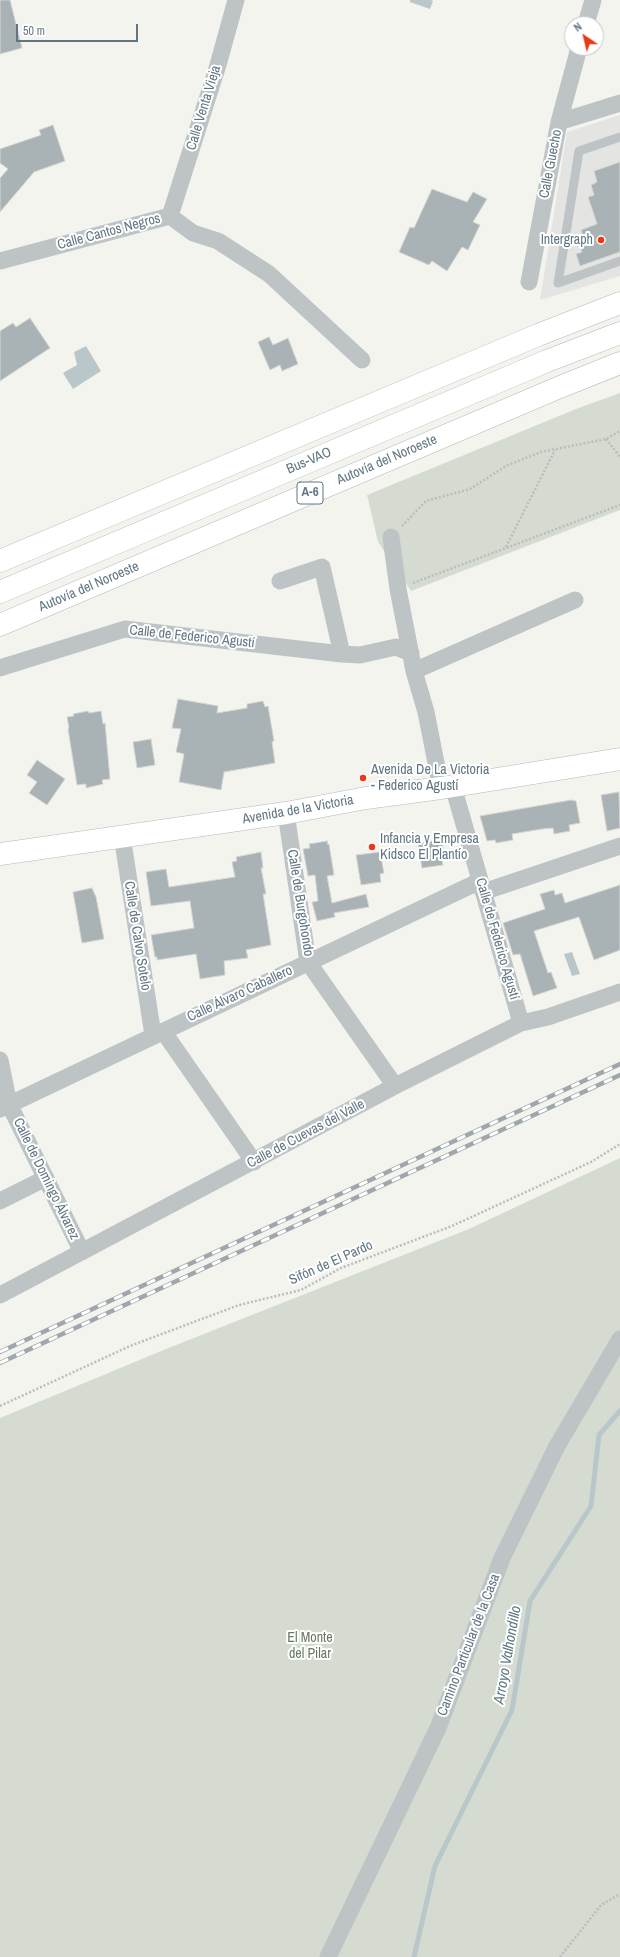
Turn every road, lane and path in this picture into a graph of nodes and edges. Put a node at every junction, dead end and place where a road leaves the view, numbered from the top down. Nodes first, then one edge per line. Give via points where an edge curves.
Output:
1 (236, 0) edge
2 (593, 0) edge
3 (588, 16) edge
4 (578, 56) edge
5 (620, 103) edge
6 (559, 122) junction
7 (620, 138) edge
8 (170, 216) junction
9 (0, 261) edge
10 (620, 261) edge
11 (529, 282) dead end
12 (620, 304) edge
13 (620, 333) edge
14 (362, 360) dead end
15 (620, 363) edge
16 (620, 431) edge
17 (606, 439) junction
18 (555, 449) junction
19 (620, 457) edge
20 (620, 505) edge
21 (391, 537) joint
22 (506, 548) junction
23 (0, 561) edge
24 (280, 581) dead end
25 (398, 589) junction
26 (0, 592) edge
27 (575, 600) dead end
28 (0, 624) edge
29 (411, 653) junction
30 (342, 654) junction
31 (0, 668) edge
32 (414, 671) junction
33 (620, 759) edge
34 (447, 787) junction
35 (286, 814) junction
36 (122, 836) junction
37 (620, 846) edge
38 (0, 854) edge
39 (482, 886) junction
40 (308, 962) junction
41 (620, 992) edge
42 (521, 1023) junction
43 (158, 1033) junction
44 (0, 1060) edge
45 (395, 1086) junction
46 (4, 1106) edge
47 (620, 1144) edge
48 (254, 1162) junction
49 (46, 1178) junction
50 (0, 1201) edge
51 (82, 1252) junction
52 (0, 1295) edge
53 (620, 1339) edge
54 (0, 1406) edge
55 (620, 1894) edge
56 (328, 1957) edge
57 (560, 1957) edge

1 - 8 street, Calle Venta Vieja
2 - 3 street
4 - 6 street, Calle Guecho
5 - 6 street
6 - 11 street, Calle Guecho
7 - 10 lane via 579,151 558,283
8 - 9 street, Calle Cantos Negros
8 - 14 street, Calle Cantos Negros via 193,233 218,241 269,274
12 - 23 main road via 531,338
13 - 26 main road, Bus-VAO via 547,361
15 - 28 main road, Autovía del Noroeste / A-6
16 - 17 path
17 - 18 path
17 - 19 path
18 - 21 path via 506,466 470,489 426,501
18 - 22 path
20 - 22 path
21 - 25 street, Calle de Federico Agustí
22 - 25 path
24 - 30 street via 322,566
25 - 29 street, Calle de Federico Agustí
27 - 32 street
29 - 30 street, Calle de Federico Agustí via 396,647 360,655
29 - 32 street, Calle de Federico Agustí
30 - 31 street, Calle de Federico Agustí via 125,629
32 - 34 street, Calle de Federico Agustí
33 - 34 main road, Avenida de la Victoria
34 - 35 main road, Avenida de la Victoria via 366,798
34 - 39 street, Calle de Federico Agustí
35 - 36 main road, Avenida de la Victoria
35 - 40 street, Calle de Burgohondo
36 - 38 main road, Avenida de la Victoria
36 - 43 street, Calle de Calvo Sotelo
37 - 39 street, Calle Álvaro Caballero
39 - 40 street, Calle Álvaro Caballero
39 - 42 street, Calle de Federico Agustí
40 - 43 street, Calle Álvaro Caballero
40 - 45 street, Calle de Burgohondo
41 - 42 street, Calle de Cuevas del Valle via 548,1017
42 - 45 street, Calle de Cuevas del Valle
43 - 46 street, Calle Álvaro Caballero
43 - 48 street, Calle de Calvo Sotelo
44 - 46 street, Calle de Domingo Álvarez
45 - 48 street, Calle de Cuevas del Valle
46 - 49 street, Calle de Domingo Álvarez
47 - 54 path, Sifón de El Pardo via 591,1162 452,1226 341,1268 301,1290 239,1305 130,1346
48 - 51 street, Calle de Cuevas del Valle
49 - 50 street
49 - 51 street, Calle de Domingo Álvarez
51 - 52 street, Calle de Cuevas del Valle
53 - 56 street, Camino Particular de la Casa via 557,1446 502,1558 438,1728
55 - 57 path via 601,1905

